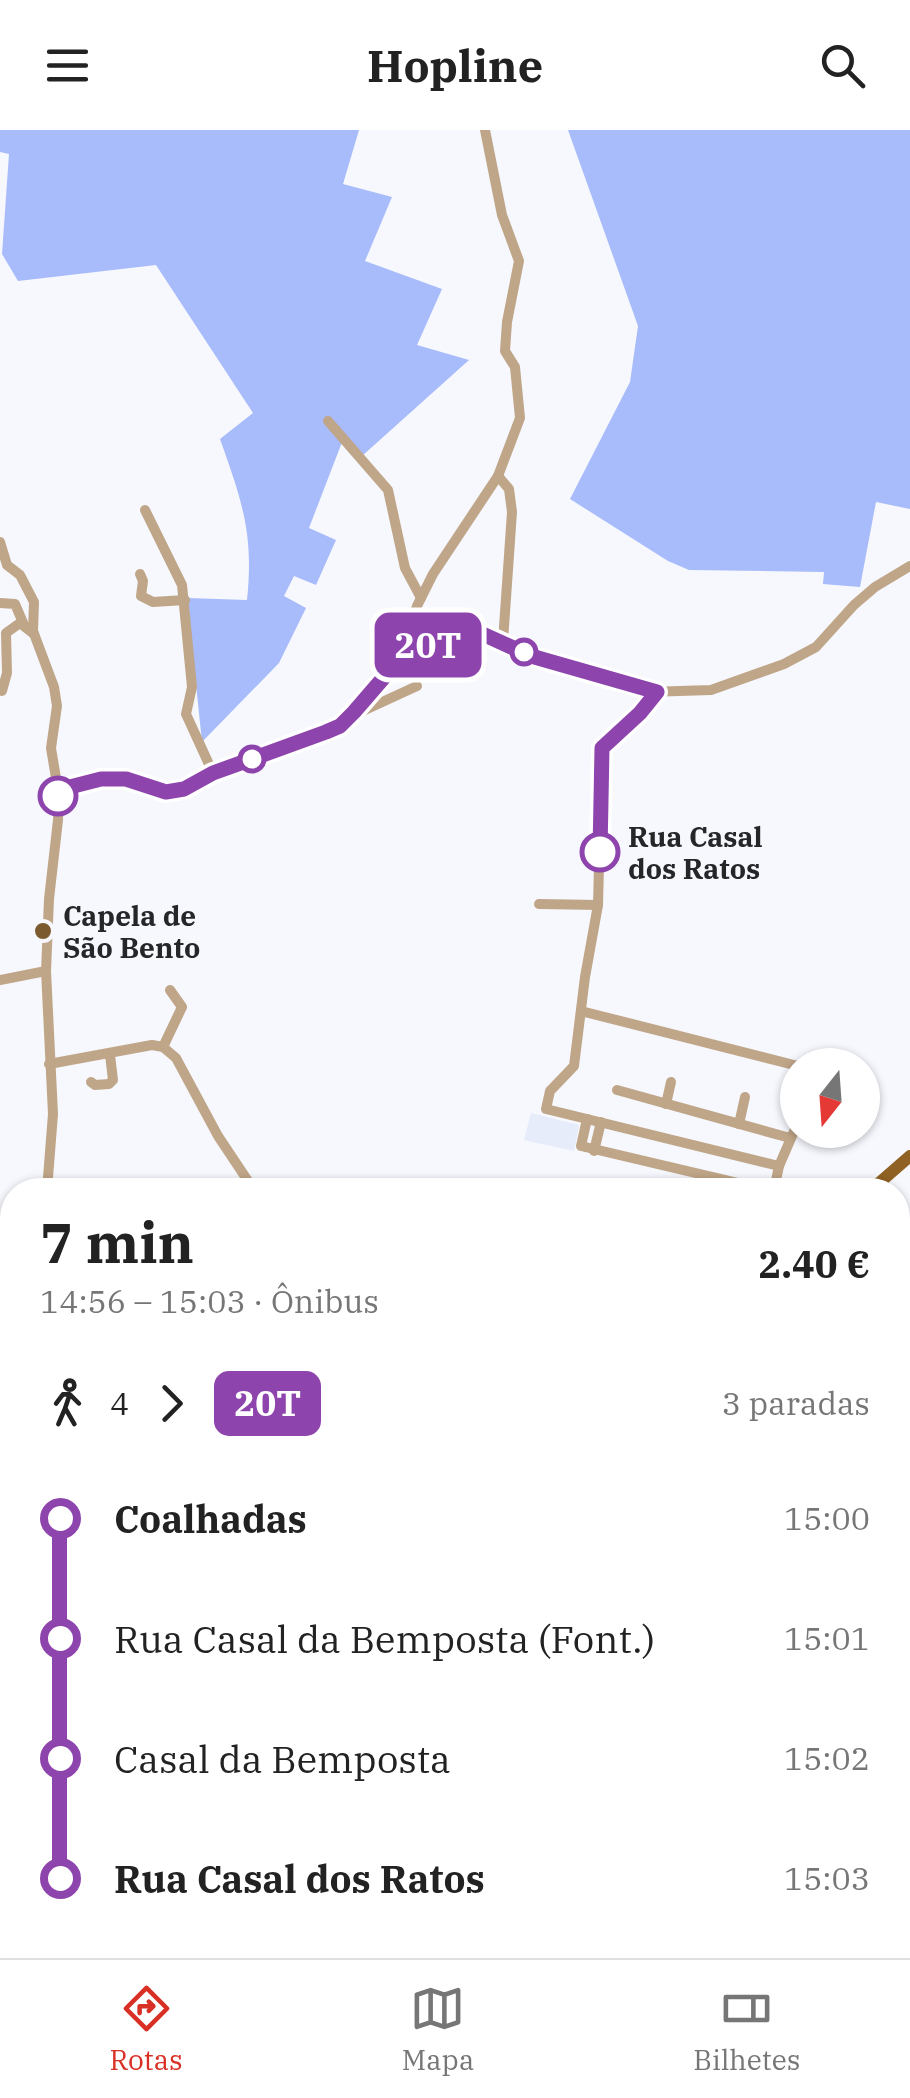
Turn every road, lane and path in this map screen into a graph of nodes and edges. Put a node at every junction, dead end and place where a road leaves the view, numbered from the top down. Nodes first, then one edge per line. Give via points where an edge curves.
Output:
1 (485, 130) edge
2 (328, 421) dead end
3 (498, 476) junction
4 (145, 510) dead end
5 (0, 542) edge
6 (910, 566) edge
7 (140, 574) dead end
8 (421, 598) junction
9 (185, 600) junction
10 (0, 603) edge
11 (24, 624) junction
12 (34, 635) junction
13 (504, 641) junction
14 (397, 662) junction
15 (417, 686) dead end
16 (2, 692) edge
17 (657, 692) junction
18 (346, 719) junction
19 (213, 773) junction
20 (58, 790) junction
21 (539, 904) dead end
22 (598, 905) junction
23 (46, 971) junction
24 (0, 980) edge
25 (170, 990) dead end
26 (582, 1011) junction
27 (163, 1047) junction
28 (110, 1055) junction
29 (780, 1061) edge
30 (50, 1064) junction
31 (91, 1082) dead end
32 (672, 1082) dead end
33 (618, 1090) dead end
34 (745, 1097) dead end
35 (666, 1104) junction
36 (586, 1119) junction
37 (601, 1122) junction
38 (738, 1124) junction
39 (780, 1135) edge
40 (786, 1148) edge
41 (594, 1151) junction
42 (910, 1156) edge
43 (779, 1166) junction
44 (48, 1178) edge
45 (246, 1178) edge
46 (717, 1178) edge
47 (775, 1178) edge
48 (885, 1178) edge

1 - 3 street via 502,216 519,261 505,350 520,418
2 - 8 street via 388,490 405,568
3 - 8 street
3 - 13 street via 510,489 512,512
4 - 9 street via 179,574
5 - 12 street via 7,565 34,602
6 - 17 street via 854,605 816,647 784,664 711,690
7 - 9 street via 146,600
8 - 14 street
9 - 19 street via 192,687 186,714
10 - 11 street via 15,604
11 - 12 street
11 - 16 street via 6,633
12 - 20 street via 54,686 51,748
13 - 14 street via 461,631
13 - 17 street via 531,656
14 - 18 street
15 - 18 street
17 - 22 street via 602,748
18 - 19 street
19 - 20 street via 166,792 126,779
20 - 23 street
21 - 22 street
22 - 26 street
23 - 24 street
23 - 30 street
25 - 27 street via 182,1013
26 - 29 street
26 - 36 street via 574,1066 550,1091 546,1109
27 - 28 street
27 - 45 street via 176,1058
28 - 30 street
28 - 31 street via 110,1083
30 - 44 street
32 - 35 street
33 - 35 street
34 - 38 street
35 - 38 street
36 - 37 street
36 - 41 street via 581,1146
37 - 41 street
37 - 43 street
38 - 39 street
40 - 43 street
41 - 46 street
42 - 48 main road
43 - 47 street

